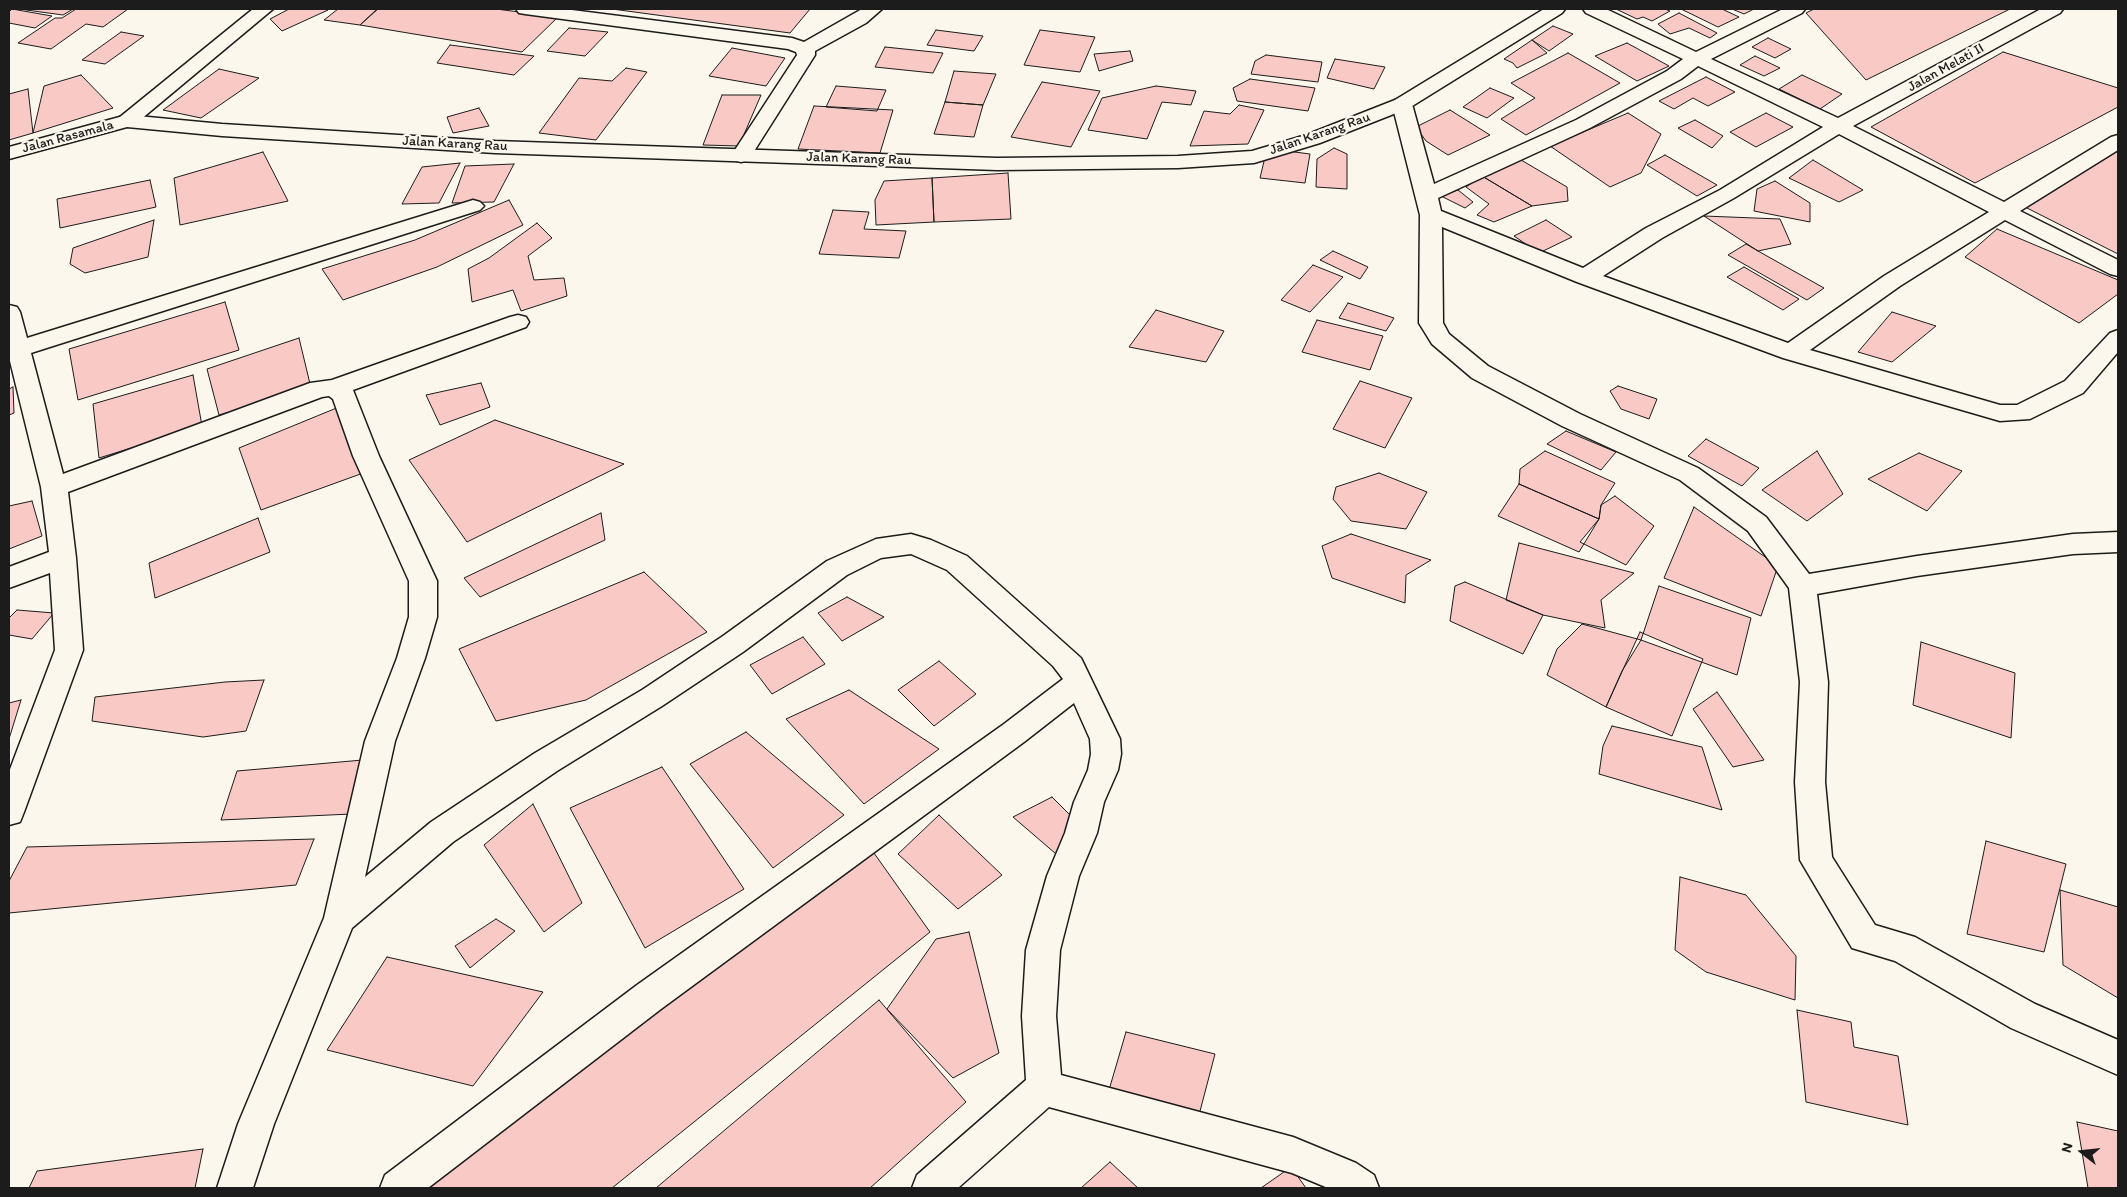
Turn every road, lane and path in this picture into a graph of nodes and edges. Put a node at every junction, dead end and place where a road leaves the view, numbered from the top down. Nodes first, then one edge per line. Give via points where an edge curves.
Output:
1 (264, 9) edge
2 (525, 9) edge
3 (873, 9) edge
4 (1556, 9) edge
5 (1592, 9) edge
6 (1796, 9) edge
7 (2054, 9) edge
8 (805, 49) junction
9 (1696, 59) junction
10 (1402, 104) junction
11 (127, 121) junction
12 (1838, 126) junction
13 (2118, 141) edge
14 (9, 153) edge
15 (742, 156) junction
16 (1429, 205) junction
17 (473, 206) dead end
18 (2006, 212) junction
19 (2118, 269) edge
20 (1585, 277) junction
21 (9, 312) edge
22 (518, 322) dead end
23 (2118, 338) edge
24 (19, 349) junction
25 (1791, 352) junction
26 (334, 388) junction
27 (54, 487) junction
28 (2118, 542) edge
29 (63, 558) junction
30 (9, 578) edge
31 (1802, 586) junction
32 (1080, 682) junction
33 (9, 812) edge
34 (340, 918) junction
35 (2118, 1058) edge
36 (1044, 1088) junction
37 (235, 1188) edge
38 (398, 1188) edge
39 (930, 1188) edge
40 (1361, 1188) edge

1 - 11 street
2 - 8 street via 792,44
3 - 8 street
4 - 10 street, Jalan Karang Rau
5 - 9 street
6 - 9 street
7 - 12 street, Jalan Melati II
8 - 15 street via 806,55
9 - 12 street
9 - 16 street via 1674,75
10 - 15 street, Jalan Karang Rau via 1313,139 1254,157 1178,162 997,164
10 - 16 street
11 - 14 street, Jalan Rasamala
11 - 15 street, Jalan Karang Rau via 485,146
12 - 18 street
12 - 20 street, Jalan Melati II
13 - 18 street
16 - 20 street
16 - 31 street via 1431,323 1440,340 1480,372 1570,420 1689,474 1757,524
17 - 24 street
18 - 19 street
18 - 25 street via 1892,281
20 - 25 street
21 - 24 street
22 - 26 street
23 - 25 street via 2074,387 2021,413 2000,413
24 - 27 street
26 - 27 street via 319,388
26 - 34 street via 344,395 366,456 423,581 422,617 411,658 380,741
27 - 29 street
28 - 31 street via 2073,544
29 - 30 street
29 - 33 street via 69,650
31 - 35 street via 1814,682 1810,782 1816,860 1864,937 1903,948 2023,1016
32 - 34 street via 1063,658 957,563 910,544 876,549 837,568 660,693 546,762 442,832
32 - 36 street via 1105,739 1106,754 1056,899 1043,950 1039,1016
32 - 38 street via 649,997
34 - 37 street via 256,1124
36 - 39 street
36 - 40 street via 1293,1155 1343,1176

